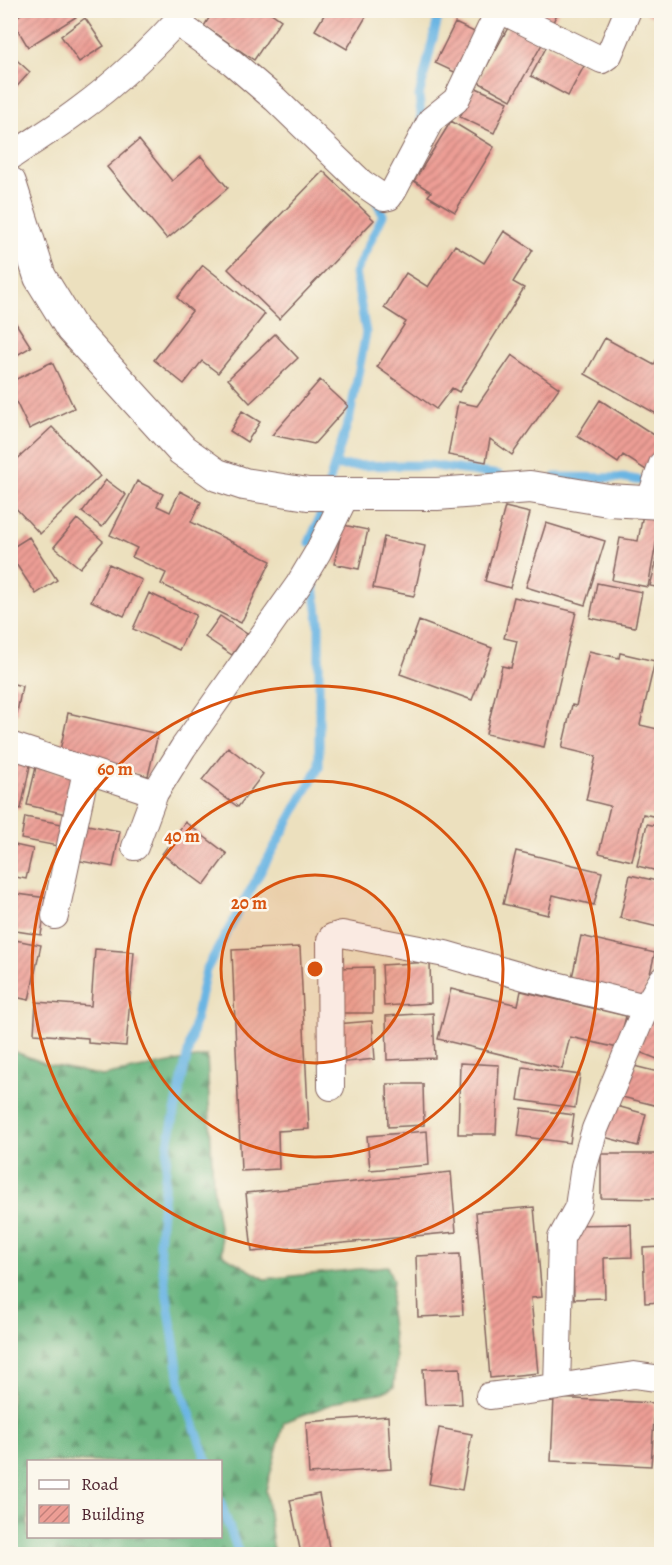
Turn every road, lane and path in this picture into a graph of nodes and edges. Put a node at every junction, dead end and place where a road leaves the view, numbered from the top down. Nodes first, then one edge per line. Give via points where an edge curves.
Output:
1 (499, 10) edge
2 (628, 10) edge
3 (182, 16) edge
4 (10, 157) edge
5 (10, 183) edge
6 (657, 486) edge
7 (330, 494) junction
8 (10, 745) edge
9 (86, 771) junction
10 (155, 793) junction
11 (135, 847) dead end
12 (55, 916) dead end
13 (662, 980) edge
14 (645, 1007) junction
15 (331, 1087) dead end
16 (662, 1379) edge
17 (557, 1387) junction
18 (489, 1396) dead end

1 - 2 street via 602,60 609,55
1 - 3 street via 456,100 431,120 389,197 378,196
3 - 4 street via 80,110
5 - 7 street via 40,277 72,329 182,450 217,475 244,484
6 - 7 street via 608,500 530,487 437,494
7 - 10 street via 318,552
8 - 9 street
9 - 10 street
9 - 12 street
10 - 11 street
13 - 14 street
14 - 15 street via 445,954 336,935 330,940
14 - 17 street via 595,1129 578,1207 561,1238
16 - 17 street via 634,1375
17 - 18 street

